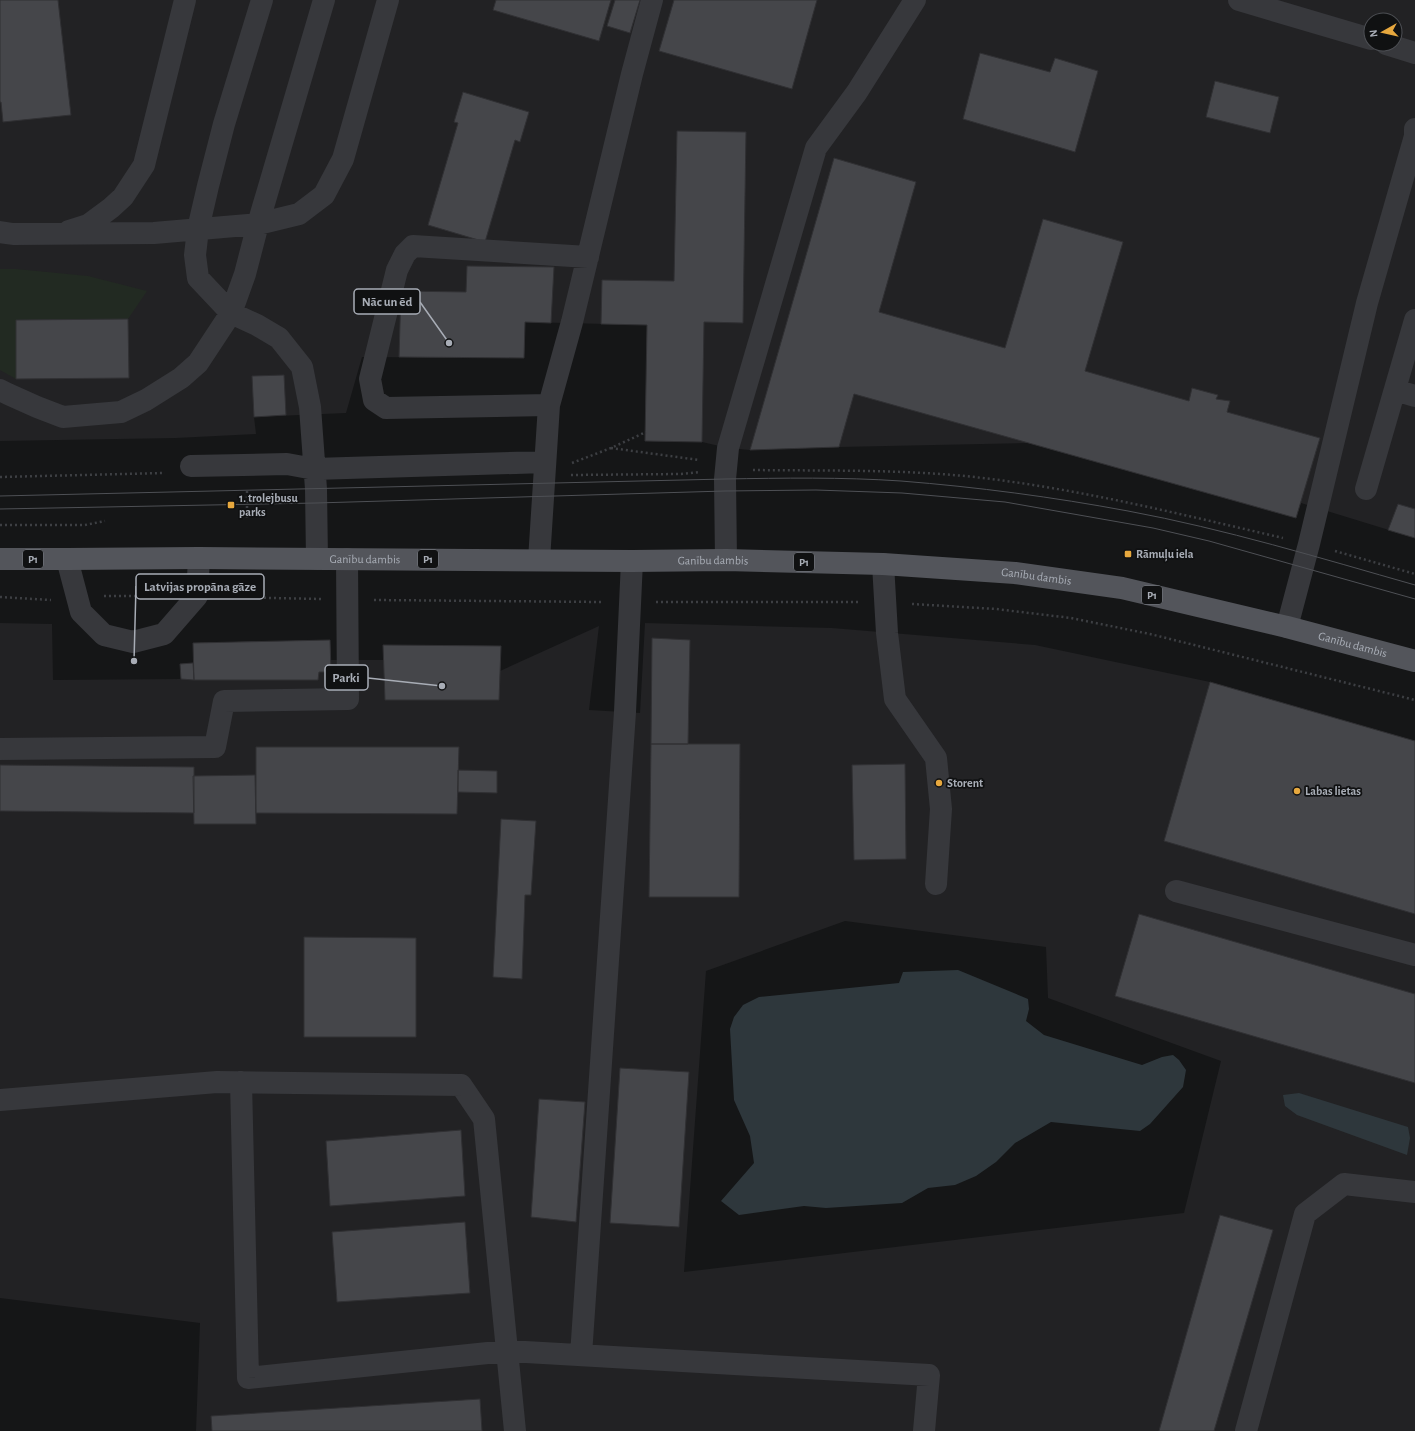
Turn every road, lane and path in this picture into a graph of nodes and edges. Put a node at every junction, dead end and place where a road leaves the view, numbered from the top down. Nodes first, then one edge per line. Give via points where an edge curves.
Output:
1 (185, 0) edge
2 (262, 0) edge
3 (324, 0) edge
4 (388, 0) edge
5 (652, 0) edge
6 (915, 0) edge
7 (1239, 0) edge
8 (1363, 37) edge
9 (1403, 49) edge
10 (1415, 52) edge
11 (1415, 129) edge
12 (258, 224) junction
13 (198, 230) junction
14 (0, 232) edge
15 (58, 234) junction
16 (588, 257) junction
17 (231, 313) junction
18 (1415, 320) edge
19 (0, 390) edge
20 (1405, 393) edge
21 (549, 405) junction
22 (646, 432) dead end
23 (611, 448) junction
24 (191, 466) dead end
25 (545, 467) junction
26 (314, 469) junction
27 (726, 469) junction
28 (247, 486) dead end
29 (1366, 490) dead end
30 (247, 519) dead end
31 (105, 521) dead end
32 (0, 525) edge
33 (1310, 544) junction
34 (200, 558) junction
35 (0, 559) edge
36 (317, 559) junction
37 (347, 559) junction
38 (67, 560) junction
39 (539, 560) junction
40 (726, 560) junction
41 (632, 561) junction
42 (883, 564) junction
43 (1415, 574) edge
44 (197, 596) junction
45 (0, 597) edge
46 (77, 598) junction
47 (347, 600) junction
48 (630, 602) junction
49 (885, 603) junction
50 (1287, 627) junction
51 (1415, 661) edge
52 (1415, 700) edge
53 (0, 749) edge
54 (936, 884) dead end
55 (1176, 891) dead end
56 (1415, 955) edge
57 (241, 1082) junction
58 (0, 1100) edge
59 (1415, 1192) edge
60 (507, 1351) junction
61 (581, 1355) junction
62 (515, 1431) edge
63 (924, 1431) edge
64 (1246, 1431) edge

1 - 15 lane via 144,165 123,197 111,208 88,225
2 - 13 lane via 224,124
3 - 12 lane
4 - 12 lane via 343,160 324,195 299,214
5 - 16 lane
6 - 27 lane via 856,92 816,148 728,448
7 - 8 lane
9 - 10 lane
11 - 33 lane via 1367,303
12 - 13 lane
12 - 17 lane via 245,274
13 - 15 lane
13 - 17 lane via 195,255 198,278
14 - 15 lane
16 - 21 lane
16 - 21 lane via 413,246 405,254 397,270 370,379 374,400 386,408
17 - 19 lane via 198,363 181,378 121,412 63,417
17 - 26 lane via 279,338 302,367 310,407
18 - 20 lane
20 - 29 lane
21 - 25 lane
22 - 23 path
23 - 25 path via 564,466
23 - 27 path via 708,461
24 - 26 lane via 287,464
25 - 26 lane
25 - 27 path via 563,476 673,474
25 - 39 lane
26 - 36 lane
27 - 33 path via 903,472 983,478 1159,509
27 - 40 lane
28 - 30 path
31 - 32 path via 85,525
33 - 43 path
33 - 50 lane
34 - 36 main road, Ganību dambis / P1
34 - 38 main road, Ganību dambis / P1
34 - 44 lane
35 - 38 main road, Ganību dambis / P1
36 - 37 main road, Ganību dambis / P1
37 - 39 main road, Ganību dambis / P1
37 - 47 lane
38 - 46 lane
39 - 41 main road, Ganību dambis / P1
40 - 41 main road, Ganību dambis / P1
40 - 42 main road, Ganību dambis / P1
41 - 48 lane
42 - 49 lane
42 - 50 main road, Ganību dambis / P1 via 1015,573 1122,588
44 - 46 path
44 - 46 lane via 164,634 133,642 104,635 81,612
44 - 47 path
45 - 46 path via 60,601
47 - 48 path
47 - 53 lane via 348,699 224,701 214,747
48 - 49 path
48 - 61 lane via 625,720
49 - 52 path via 989,609 1071,618 1150,634
49 - 54 lane via 895,699 936,758 941,809
50 - 51 main road, Ganību dambis / P1
55 - 56 lane
57 - 58 lane
57 - 60 lane via 461,1085 484,1118
57 - 60 lane via 248,1378
59 - 64 lane via 1344,1184 1305,1214
60 - 61 lane
60 - 62 lane
61 - 63 lane via 930,1375

